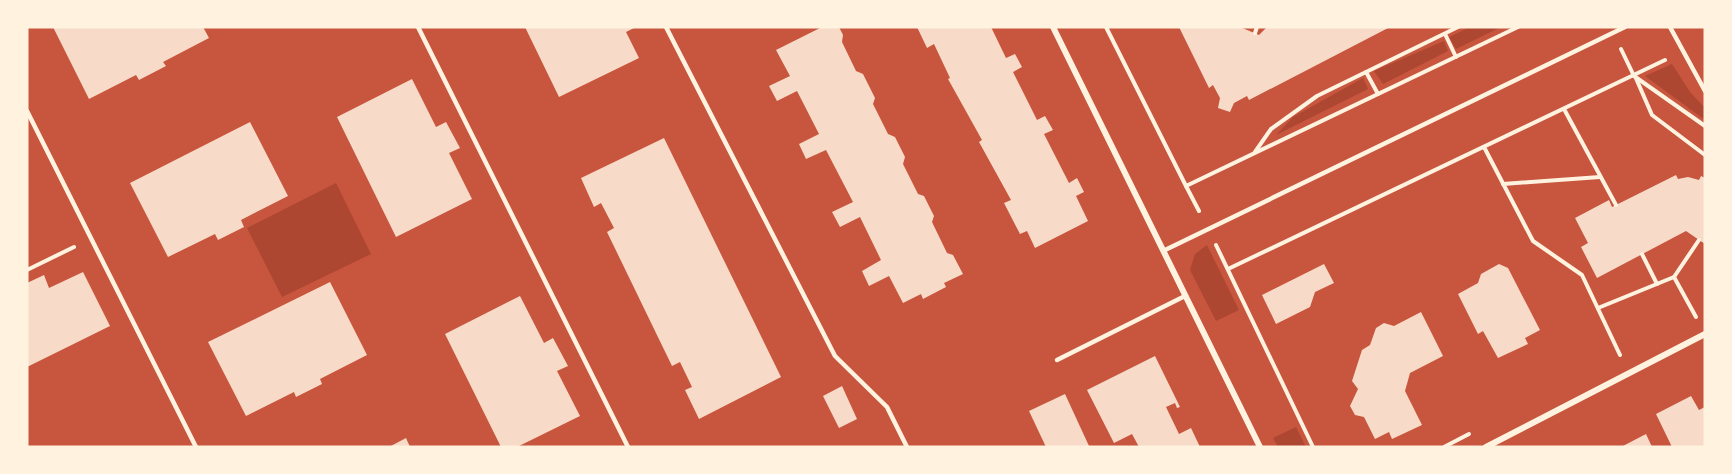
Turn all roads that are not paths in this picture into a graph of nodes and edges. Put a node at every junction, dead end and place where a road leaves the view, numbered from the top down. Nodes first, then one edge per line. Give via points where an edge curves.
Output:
1 (418, 27) edge
2 (666, 27) edge
3 (1053, 27) edge
4 (1625, 27) edge
5 (1670, 27) edge
6 (1705, 91) edge
7 (27, 111) edge
8 (1163, 251) junction
9 (1185, 296) junction
10 (1705, 334) edge
11 (1057, 360) dead end
12 (196, 447) edge
13 (628, 447) edge
14 (907, 447) edge
15 (1260, 447) edge
16 (1486, 447) edge

1 - 13 lane
2 - 14 lane via 835,356 888,407
3 - 8 street
4 - 8 lane
5 - 6 lane
7 - 12 lane
8 - 9 street
9 - 11 lane
9 - 15 street
10 - 16 street

